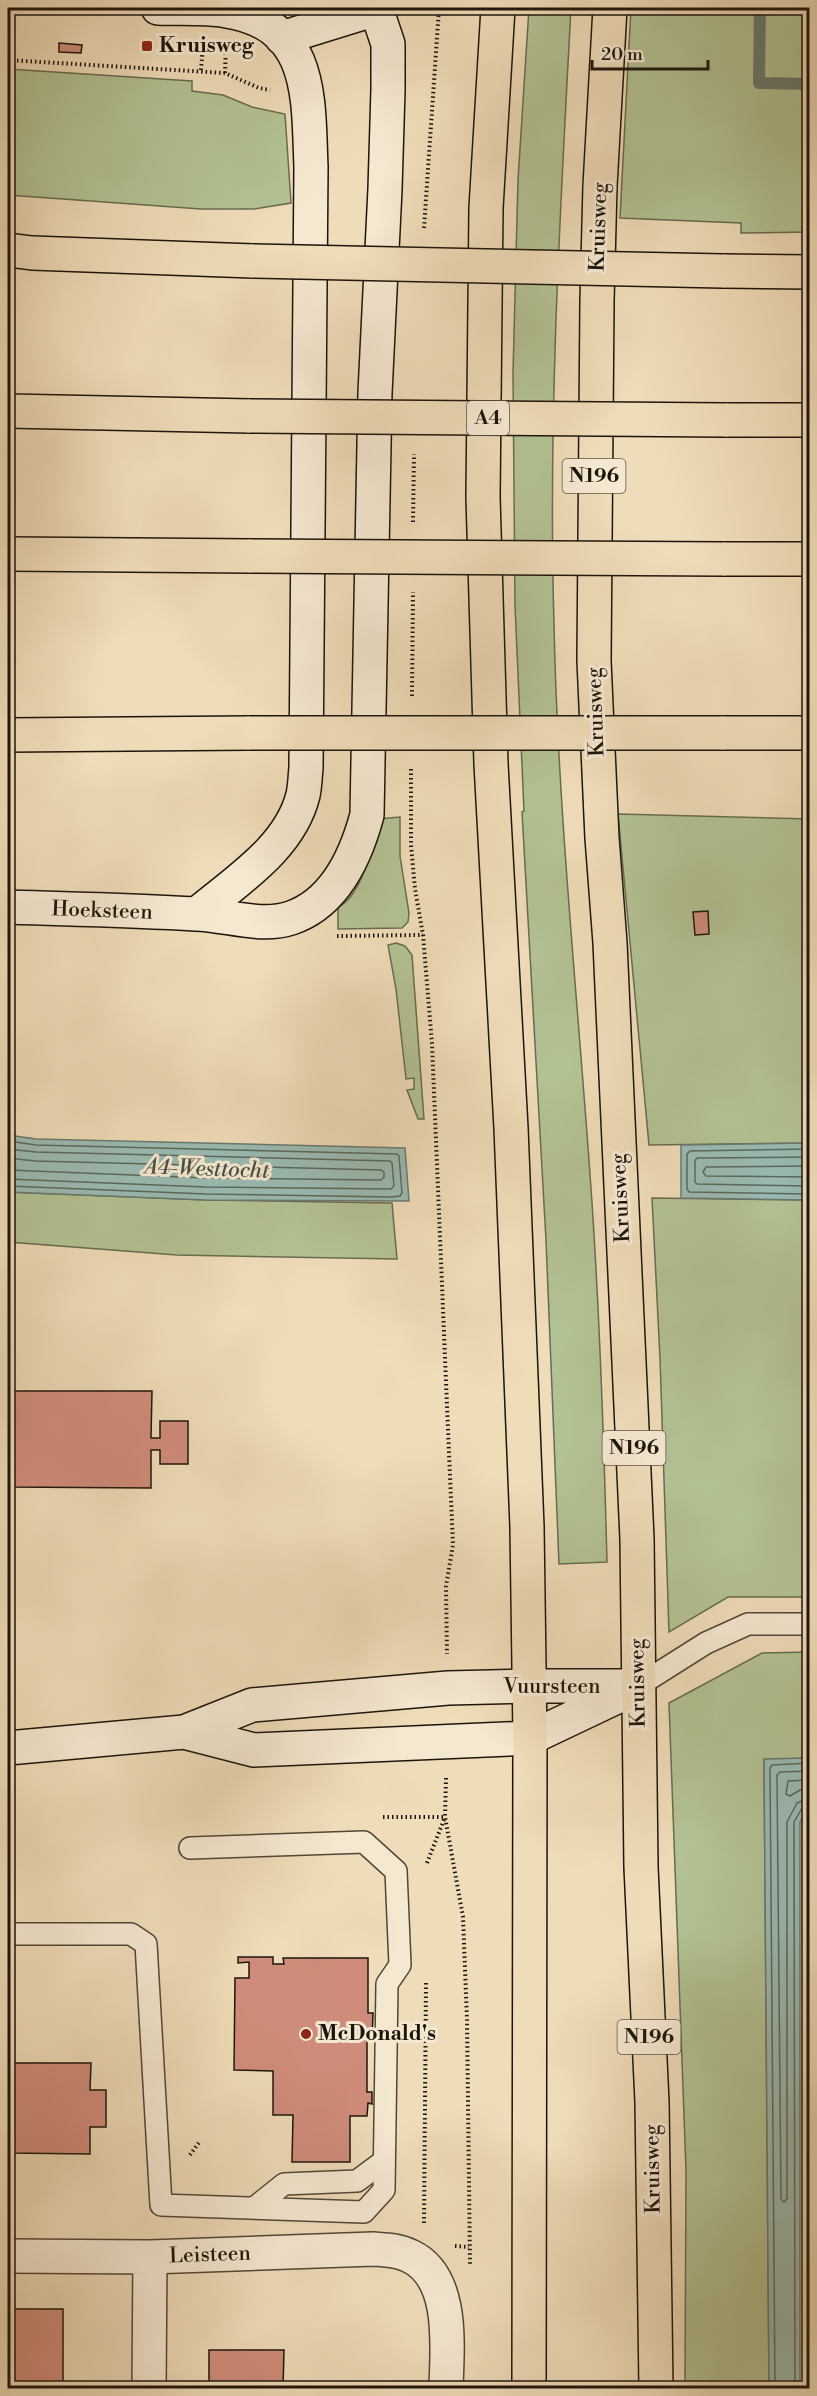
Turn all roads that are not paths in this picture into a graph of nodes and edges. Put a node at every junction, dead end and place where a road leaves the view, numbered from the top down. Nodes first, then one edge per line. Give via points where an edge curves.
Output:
1 (158, 8) edge
2 (304, 8) edge
3 (378, 8) edge
4 (498, 8) edge
5 (610, 8) edge
6 (282, 38) junction
7 (16, 253) edge
8 (810, 272) edge
9 (8, 411) edge
10 (810, 420) edge
11 (8, 554) edge
12 (810, 559) edge
13 (810, 733) edge
14 (8, 735) edge
15 (8, 908) edge
16 (197, 914) junction
17 (810, 1624) edge
18 (529, 1686) junction
19 (638, 1686) junction
20 (184, 1732) junction
21 (530, 1738) junction
22 (8, 1748) edge
23 (190, 1848) dead end
24 (8, 1934) edge
25 (384, 2162) junction
26 (254, 2208) junction
27 (8, 2256) edge
28 (150, 2257) junction
29 (149, 2388) edge
30 (446, 2388) edge
31 (529, 2388) edge
32 (656, 2388) edge

1 - 6 street via 227,11 261,20
2 - 6 street
3 - 6 street
3 - 16 street, Hoeksteen via 388,44 388,90 375,393 367,815 342,875 322,900 291,918 269,922
4 - 18 highway via 486,208 483,497 490,764 511,1128 526,1504
5 - 19 highway, Kruisweg / N196 via 600,186 593,594 634,1442
6 - 16 street via 301,63 308,91 311,167 306,768 302,796 276,846
7 - 8 highway, bridge
9 - 10 highway, A4, bridge
11 - 12 highway, bridge
13 - 14 highway, bridge
15 - 16 street, Hoeksteen
17 - 19 lane via 748,1624 706,1643
18 - 19 street, Vuursteen
18 - 20 street, Vuursteen via 448,1688 252,1705
18 - 21 highway
19 - 21 street, Vuursteen
19 - 32 highway, Kruisweg / N196 via 640,1867 652,2102
20 - 21 street, Vuursteen via 254,1750
20 - 22 street, Vuursteen
21 - 31 highway
23 - 25 lane via 364,1842 396,1871 400,1965 387,1984
24 - 26 lane via 131,1934 146,1944 161,2205
25 - 26 lane via 357,2181 284,2184
25 - 26 lane via 384,2190 364,2212
27 - 28 street, Leisteen
28 - 29 street
28 - 30 street, Leisteen via 373,2249 397,2252 417,2245 441,2297 447,2321

